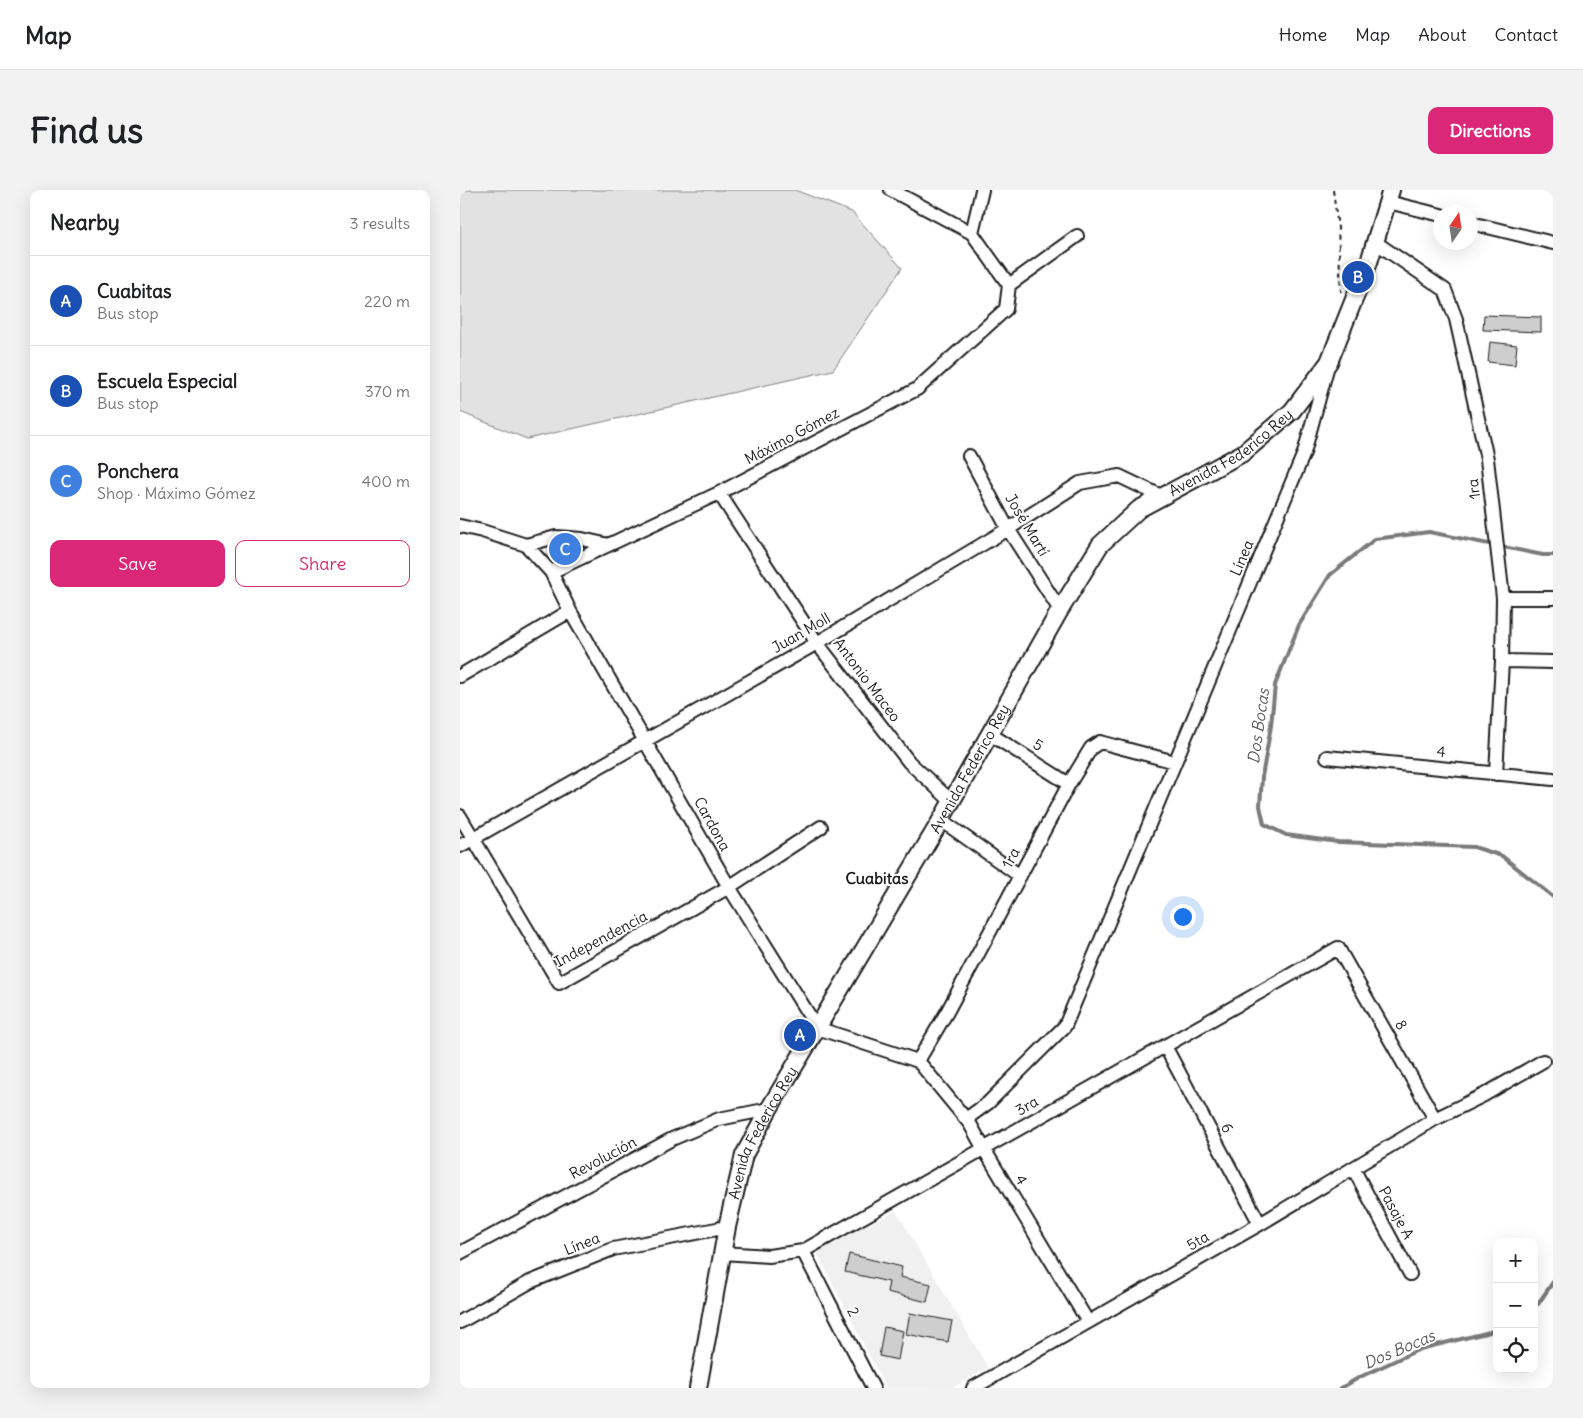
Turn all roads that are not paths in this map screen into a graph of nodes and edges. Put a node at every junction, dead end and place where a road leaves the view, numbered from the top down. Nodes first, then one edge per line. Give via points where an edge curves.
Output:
1 (891, 190) edge
2 (982, 190) edge
3 (1390, 196) edge
4 (1433, 213) edge
5 (1478, 225) edge
6 (972, 233) junction
7 (1077, 236) dead end
8 (1375, 242) junction
9 (1553, 244) edge
10 (1009, 285) junction
11 (1328, 362) junction
12 (969, 456) dead end
13 (719, 493) junction
14 (1161, 496) junction
15 (460, 518) edge
16 (460, 526) edge
17 (1008, 529) junction
18 (482, 531) junction
19 (526, 545) junction
20 (608, 545) junction
21 (551, 572) junction
22 (1503, 598) junction
23 (1553, 598) edge
24 (1060, 610) junction
25 (570, 611) junction
26 (818, 643) junction
27 (1502, 661) junction
28 (1553, 662) edge
29 (460, 676) edge
30 (990, 734) junction
31 (646, 740) junction
32 (1327, 757) dead end
33 (1174, 762) junction
34 (1496, 774) junction
35 (1553, 779) edge
36 (1069, 784) junction
37 (951, 801) junction
38 (460, 816) edge
39 (941, 820) junction
40 (821, 827) dead end
41 (473, 838) junction
42 (460, 846) edge
43 (1020, 876) junction
44 (729, 887) junction
45 (1338, 948) joint
46 (817, 1028) junction
47 (1165, 1046) junction
48 (918, 1061) junction
49 (1543, 1061) dead end
50 (769, 1109) junction
51 (966, 1119) junction
52 (1436, 1119) junction
53 (984, 1149) junction
54 (1353, 1168) junction
55 (1260, 1224) junction
56 (726, 1227) junction
57 (803, 1251) junction
58 (460, 1253) edge
59 (722, 1253) junction
60 (1410, 1274) dead end
61 (460, 1322) edge
62 (1088, 1322) junction
63 (991, 1384) edge
64 (698, 1388) edge
65 (873, 1388) edge
66 (973, 1388) edge

1 - 6 street
2 - 6 street
3 - 4 street
3 - 8 main road, Avenida Federico Rey
5 - 9 street
6 - 10 street
7 - 10 street
8 - 11 main road, Avenida Federico Rey
8 - 22 street, 1ra via 1445,290 1456,319 1487,459
10 - 13 street, Máximo Gómez via 1006,309 917,389
11 - 14 main road, Avenida Federico Rey via 1292,412 1243,453
11 - 33 street, Línea via 1304,453
12 - 17 street, José Martí
13 - 20 street, Máximo Gómez
13 - 26 street, Antonio Maceo
14 - 17 street, Juan Moll via 1119,476 1080,483
14 - 24 main road, Avenida Federico Rey via 1139,508 1100,545
15 - 18 street
16 - 18 street
17 - 24 street, José Martí
17 - 26 street, Juan Moll
18 - 19 street
19 - 20 street via 556,537
19 - 21 street, Cardona
20 - 21 street, Máximo Gómez
21 - 25 street, Cardona
22 - 23 street
22 - 27 street, 1ra
24 - 30 main road, Avenida Federico Rey
25 - 29 street
25 - 31 street, Cardona
26 - 31 street, Juan Moll
26 - 37 street, Antonio Maceo via 909,762
27 - 28 street
27 - 34 street, 1ra
30 - 36 street, 5
30 - 37 main road, Avenida Federico Rey
31 - 41 street, Juan Moll
31 - 44 street, Cardona
32 - 34 street, 4
33 - 36 street, 1ra via 1100,742 1091,748
33 - 51 street, Línea via 1065,1026 988,1103
34 - 35 street, 4
36 - 43 street, 1ra
37 - 39 main road, Avenida Federico Rey
38 - 41 street, Independencia
39 - 43 street
39 - 46 main road, Avenida Federico Rey
40 - 44 street, Independencia
41 - 42 street, Juan Moll
41 - 44 street, Independencia via 559,983
43 - 48 street, 1ra
44 - 46 street, Cardona
45 - 47 street, 3ra
45 - 52 street, 8
46 - 48 street
46 - 50 main road, Avenida Federico Rey
47 - 53 street, 3ra
47 - 55 street, 6
48 - 51 street, 4
49 - 52 street, 5ta
50 - 56 main road, Avenida Federico Rey via 744,1154
50 - 58 street, Revolución via 719,1119 672,1139
51 - 53 street, 4
52 - 54 street, 5ta
53 - 57 street, 3ra
53 - 62 street, 4
54 - 55 street, 5ta
54 - 60 street, Pasaje A
55 - 62 street, 5ta
56 - 59 main road, Avenida Federico Rey
56 - 61 street, Línea via 613,1249 530,1282
57 - 59 street, 3ra via 769,1256
57 - 65 street, 2
59 - 64 main road, Avenida Federico Rey
62 - 63 street, 5ta
63 - 66 street, 5ta

